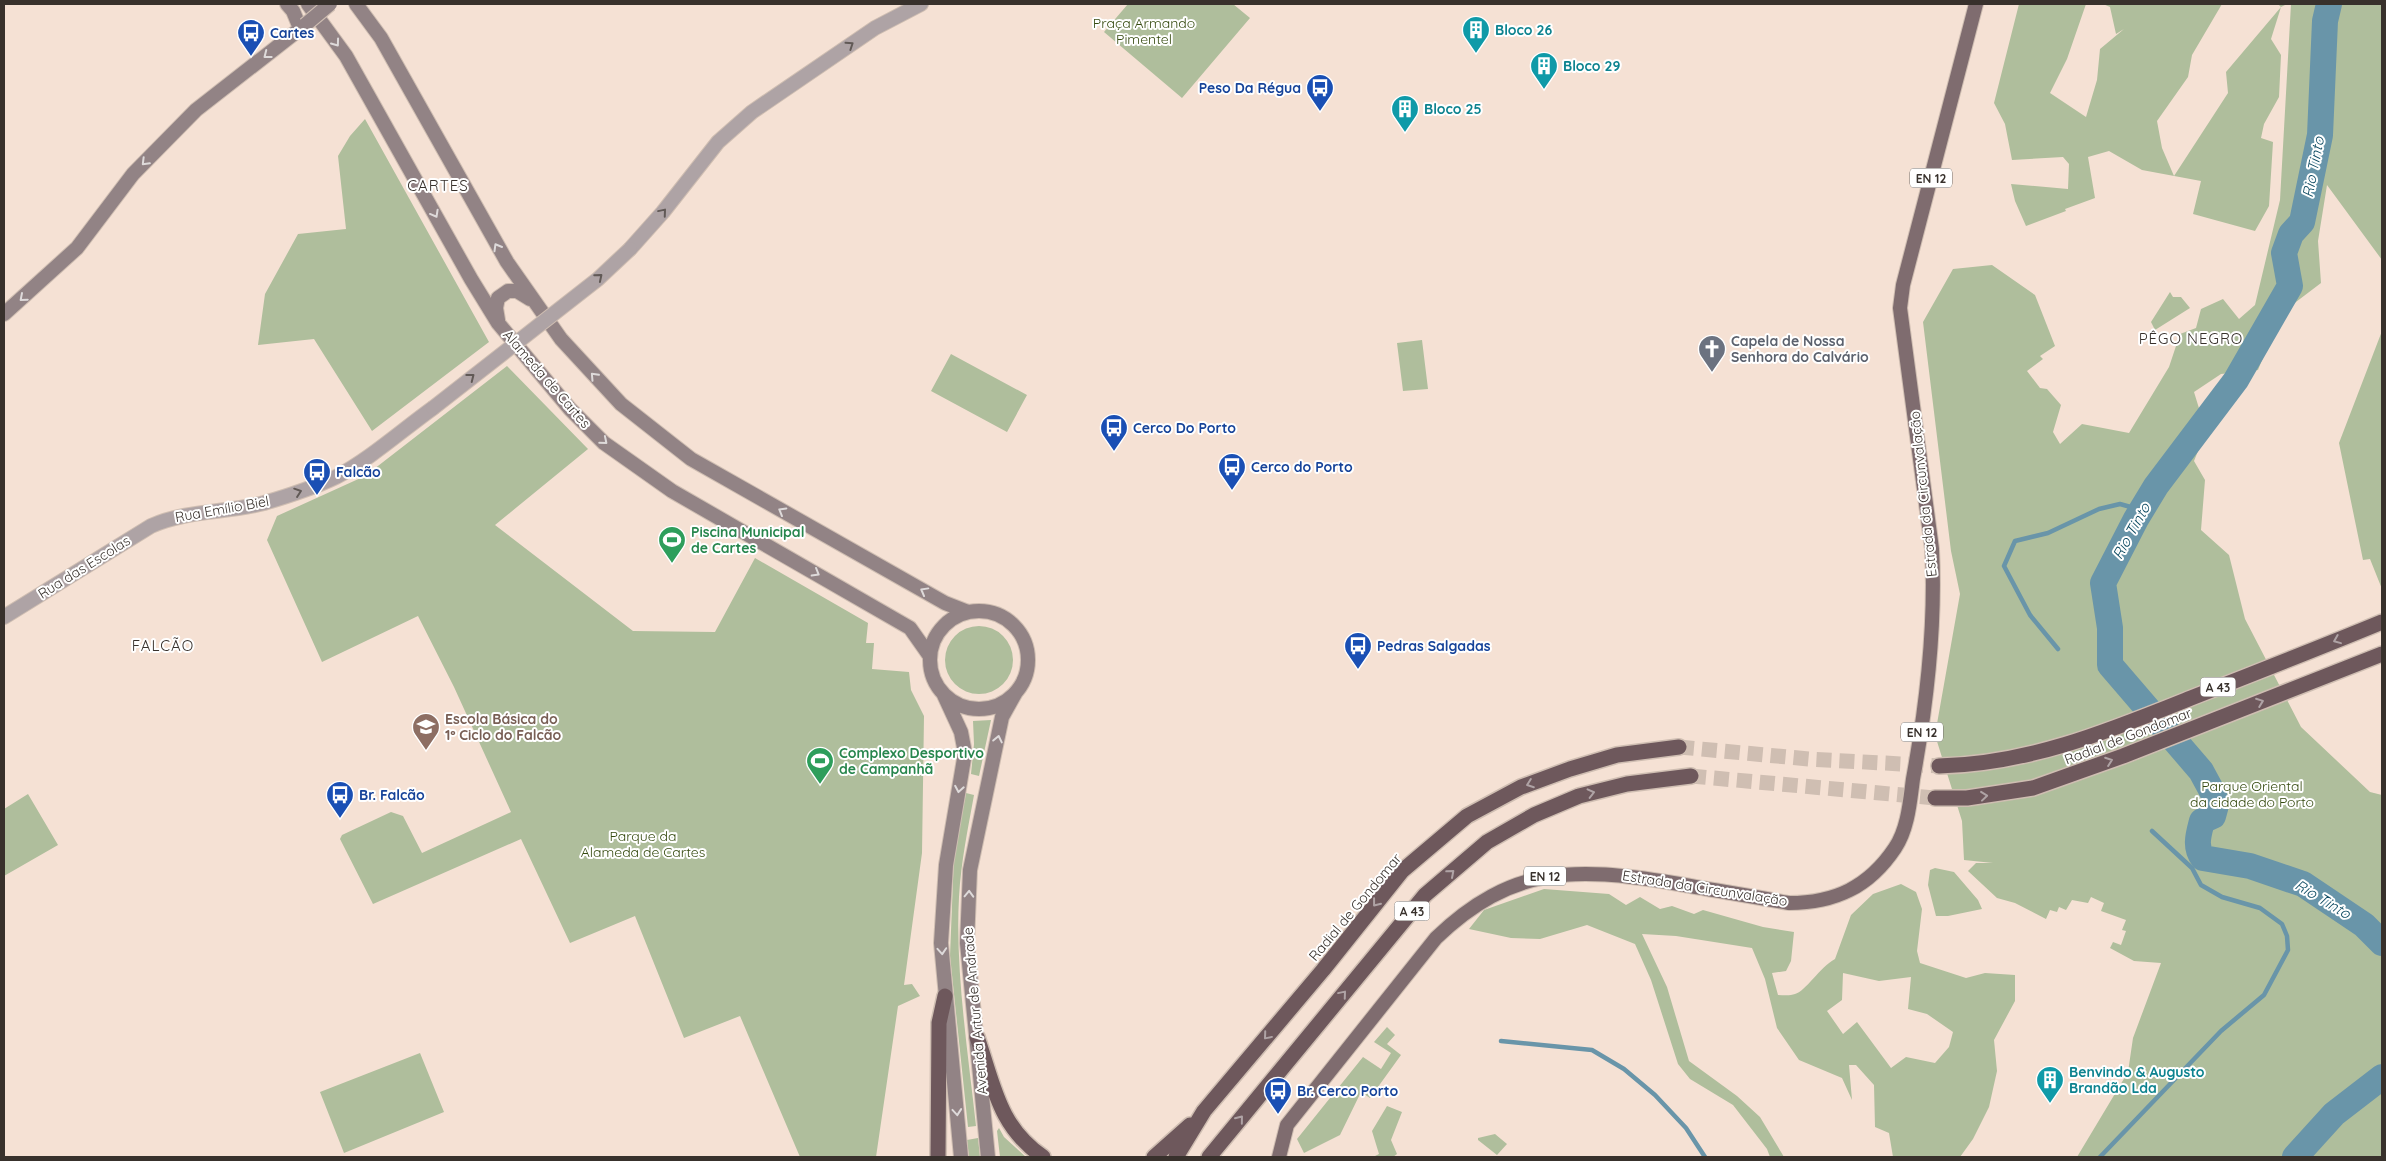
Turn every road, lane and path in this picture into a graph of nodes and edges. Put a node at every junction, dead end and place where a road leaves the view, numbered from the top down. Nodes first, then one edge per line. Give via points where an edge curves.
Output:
1 (287, 4) edge
2 (308, 4) edge
3 (330, 4) edge
4 (356, 4) edge
5 (921, 4) edge
6 (1976, 4) edge
7 (302, 26) junction
8 (534, 302) junction
9 (4, 314) edge
10 (498, 323) junction
11 (165, 520) joint
12 (968, 612) junction
13 (4, 617) edge
14 (2382, 622) edge
15 (2382, 654) edge
16 (930, 655) junction
17 (1016, 692) junction
18 (943, 693) junction
19 (1679, 747) tunnel mouth
20 (1939, 766) tunnel mouth
21 (1691, 776) tunnel mouth
22 (1936, 798) tunnel mouth
23 (945, 996) junction
24 (977, 1037) junction
25 (1204, 1111) junction
26 (938, 1157) edge
27 (961, 1157) edge
28 (988, 1157) edge
29 (1043, 1157) edge
30 (1154, 1157) edge
31 (1176, 1157) edge
32 (1209, 1157) edge
33 (1279, 1157) edge

1 - 7 main road
2 -> 10 main road, Alameda de Cartes via 346,56
3 - 7 main road, bridge
8 -> 4 main road via 497,247 381,38
11 -> 5 street, Rua Emílio Biel, bridge via 262,503 316,486 356,464 598,279 663,212 718,142 752,112 875,28
6 - 33 main road, Estrada da Circunvalação / EN 12 via 1903,284 1900,308 1933,570 1924,716 1906,823 1897,846 1881,867 1863,882 1826,900 1790,902 1620,874 1588,872 1554,874 1503,890 1478,903 1436,938 1287,1125
7 -> 9 main road via 196,110 132,174 77,248
8 - 10 main road via 517,290 508,291 498,298
12 -> 8 main road via 945,603 691,459 621,404 561,340
10 -> 16 main road, Alameda de Cartes via 570,409 604,442 672,491 910,628
11 - 13 street, Rua das Escolas
12 - 16 main road via 953,617 942,627 933,640
12 - 17 main road via 995,613 1018,630 1026,644 1028,659 1022,684
14 -> 20 highway, Radial de Gondomar / A 43 via 2112,730 2053,750 1993,762
22 -> 15 highway, Radial de Gondomar / A 43 via 2000,795 2033,788
16 - 18 main road via 930,669
17 - 18 main road via 988,708 971,708 956,703
24 -> 17 main road, Avenida Artur de Andrade via 967,943 970,870 1002,717
18 -> 23 main road, Avenida Artur de Andrade via 961,732 965,753 946,866 941,943
19 -> 25 highway, Radial de Gondomar / A 43 via 1618,755 1570,769 1521,787 1467,816 1402,871 1324,970
32 -> 21 highway, A 43 via 1425,895 1487,842 1534,815 1580,796 1627,784
23 - 26 highway via 939,1022
23 -> 27 main road, Avenida Artur de Andrade
24 - 28 main road, Avenida Artur de Andrade
24 - 29 highway via 1004,1116 1029,1148
25 - 30 highway
25 - 31 highway, Radial de Gondomar / A 43

